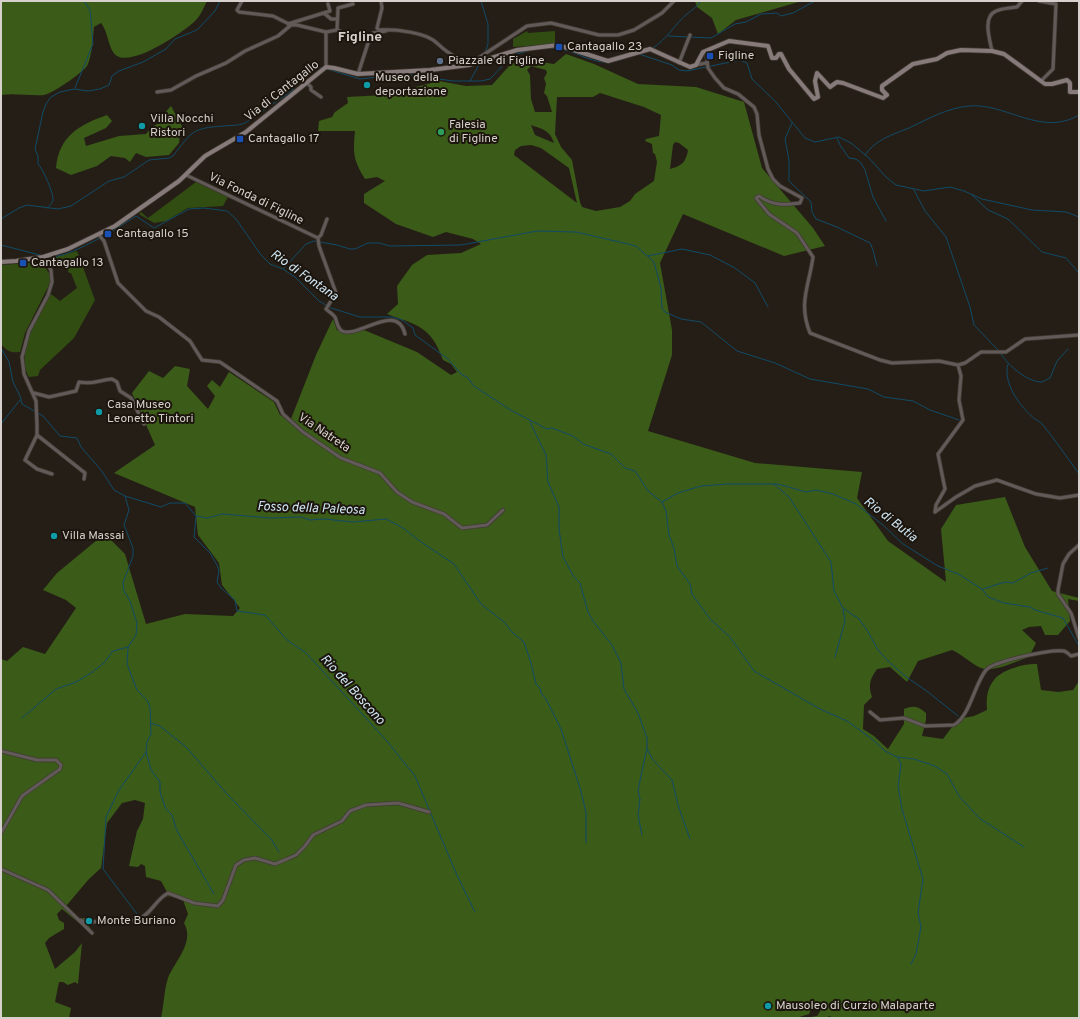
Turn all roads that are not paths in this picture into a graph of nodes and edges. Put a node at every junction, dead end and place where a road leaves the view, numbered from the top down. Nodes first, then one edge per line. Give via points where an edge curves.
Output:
1 (242, 1) edge
2 (382, 1) edge
3 (674, 1) edge
4 (1022, 1) edge
5 (1039, 1) edge
6 (328, 4) dead end
7 (353, 4) dead end
8 (330, 11) junction
9 (324, 13) junction
10 (337, 14) junction
11 (337, 19) junction
12 (290, 24) junction
13 (386, 29) junction
14 (336, 30) junction
15 (326, 32) junction
16 (689, 37) dead end
17 (369, 39) junction
18 (706, 51) junction
19 (992, 51) junction
20 (679, 63) junction
21 (468, 65) junction
22 (696, 65) junction
23 (707, 65) junction
24 (324, 69) junction
25 (358, 74) junction
26 (1041, 81) junction
27 (307, 83) junction
28 (157, 92) dead end
29 (1079, 92) edge
30 (321, 98) dead end
31 (186, 175) junction
32 (327, 219) dead end
33 (100, 236) junction
34 (318, 238) junction
35 (45, 256) junction
36 (1, 262) edge
37 (405, 334) dead end
38 (1079, 335) edge
39 (958, 364) junction
40 (34, 393) junction
41 (144, 424) dead end
42 (37, 435) junction
43 (52, 474) dead end
44 (84, 479) dead end
45 (1079, 495) edge
46 (504, 510) dead end
47 (1079, 545) edge
48 (1079, 638) edge
49 (1079, 654) edge
50 (870, 712) dead end
51 (2, 752) edge
52 (429, 812) dead end
53 (1, 832) edge
54 (1, 868) edge
55 (79, 920) junction
56 (88, 922) junction
57 (84, 925) junction
58 (92, 932) dead end

1 - 12 street via 236,10 239,12 273,16
2 - 13 street via 377,28
3 - 21 street via 662,13 634,30 618,35 599,35 567,26 543,23 527,26
4 - 19 street via 1017,7 994,11 990,16 988,21
5 - 26 street via 1056,4 1052,69
6 - 8 street
7 - 10 street via 338,8
8 - 9 street
8 - 10 street
9 - 11 street via 331,19
9 - 12 street
10 - 11 street
11 - 14 street
12 - 15 street
12 - 28 street via 278,36 171,90
13 - 17 street via 373,33
13 - 21 street via 429,38 444,51
14 - 15 street
14 - 17 street
15 - 24 street
16 - 20 street
17 - 25 street
18 - 19 street via 729,41 768,46 772,58 779,54 784,55 789,69 814,99 818,97 815,81 817,72 830,87 837,82 842,83 884,98 887,95 882,86 913,64 937,59 957,50
18 - 22 street via 702,53
18 - 23 street
19 - 26 street via 1008,57
20 - 21 street, Via di Cantagallo via 650,49 608,61 558,45 516,50
20 - 22 street, Via di Cantagallo via 690,67
21 - 25 street, Via di Cantagallo
22 - 23 street
23 - 39 street via 724,88 738,94 754,107 757,114 758,136 773,179 780,186 802,198 800,203 780,205 772,204 759,196 756,198 769,214 797,233 813,257 804,305 810,333 886,362 939,361
24 - 25 street, Via di Cantagallo via 334,68
24 - 27 street, Via di Cantagallo
26 - 29 street via 1044,84 1052,84 1067,80 1070,83 1070,92
27 - 30 street
27 - 31 street, Via di Cantagallo via 246,132 205,156
31 - 33 street, Via di Cantagallo
31 - 34 street, Via Fonda di Figline
32 - 34 street
33 - 35 street, Via di Cantagallo
33 - 46 street, Via Natreta via 118,283 134,300 190,341 202,360 220,362 262,389 277,401 283,414 303,432 340,458 380,473 397,492 412,502 444,514 462,528 487,525
34 - 37 street via 336,293 326,309 332,314 339,329 348,332 377,321 388,320 396,322
35 - 36 street, Via di Cantagallo
35 - 40 street via 51,270 52,282 29,331 22,357 24,374
38 - 39 street via 1025,339 1006,352 981,352 965,363
39 - 45 street via 961,376 959,400 963,420 938,454 945,489 935,512 975,486 997,480 1036,494 1060,498
40 - 41 street via 49,397 76,391 79,382 93,384 112,379 117,382 120,391 131,398
40 - 42 street
42 - 43 street via 25,460 37,469
42 - 44 street via 85,473
47 - 48 street via 1063,564 1058,590 1071,613
49 - 50 street via 1072,656 1063,651 1029,654 990,667 962,718 954,725 925,726 904,718 880,720
51 - 53 street via 38,760 56,760 61,765 60,769 22,796
52 - 56 street via 398,803 366,805 350,811 342,821 313,835 296,855 275,864 255,858 236,865 223,900 218,906 194,903 168,893 143,918
54 - 55 street via 48,890
55 - 56 street
55 - 57 street
56 - 57 street
57 - 58 street

